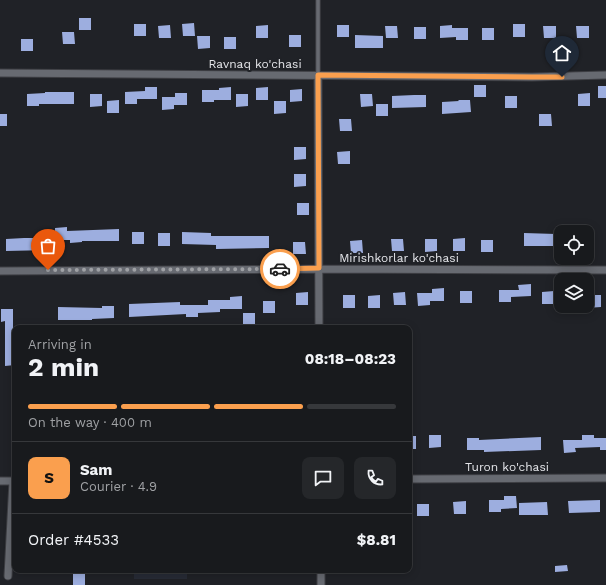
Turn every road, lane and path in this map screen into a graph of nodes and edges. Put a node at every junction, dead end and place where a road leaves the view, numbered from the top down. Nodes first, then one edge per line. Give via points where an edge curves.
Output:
1 (318, 0) edge
2 (0, 73) edge
3 (318, 75) junction
4 (606, 75) edge
5 (319, 268) junction
6 (606, 270) edge
7 (0, 271) edge
8 (319, 325) edge
9 (606, 478) edge
10 (412, 479) edge
11 (0, 481) edge
12 (12, 481) edge
13 (12, 513) edge
14 (321, 573) edge
15 (8, 576) dead end
16 (321, 585) edge

1 - 3 lane
2 - 3 street, Ravnaq ko'chasi
3 - 4 street, Ravnaq ko'chasi
3 - 5 street
5 - 6 street, Mirishkorlar ko'chasi
5 - 7 street, Mirishkorlar ko'chasi
5 - 8 street
9 - 10 street, Turon ko'chasi
11 - 12 street
13 - 15 street
14 - 16 street

